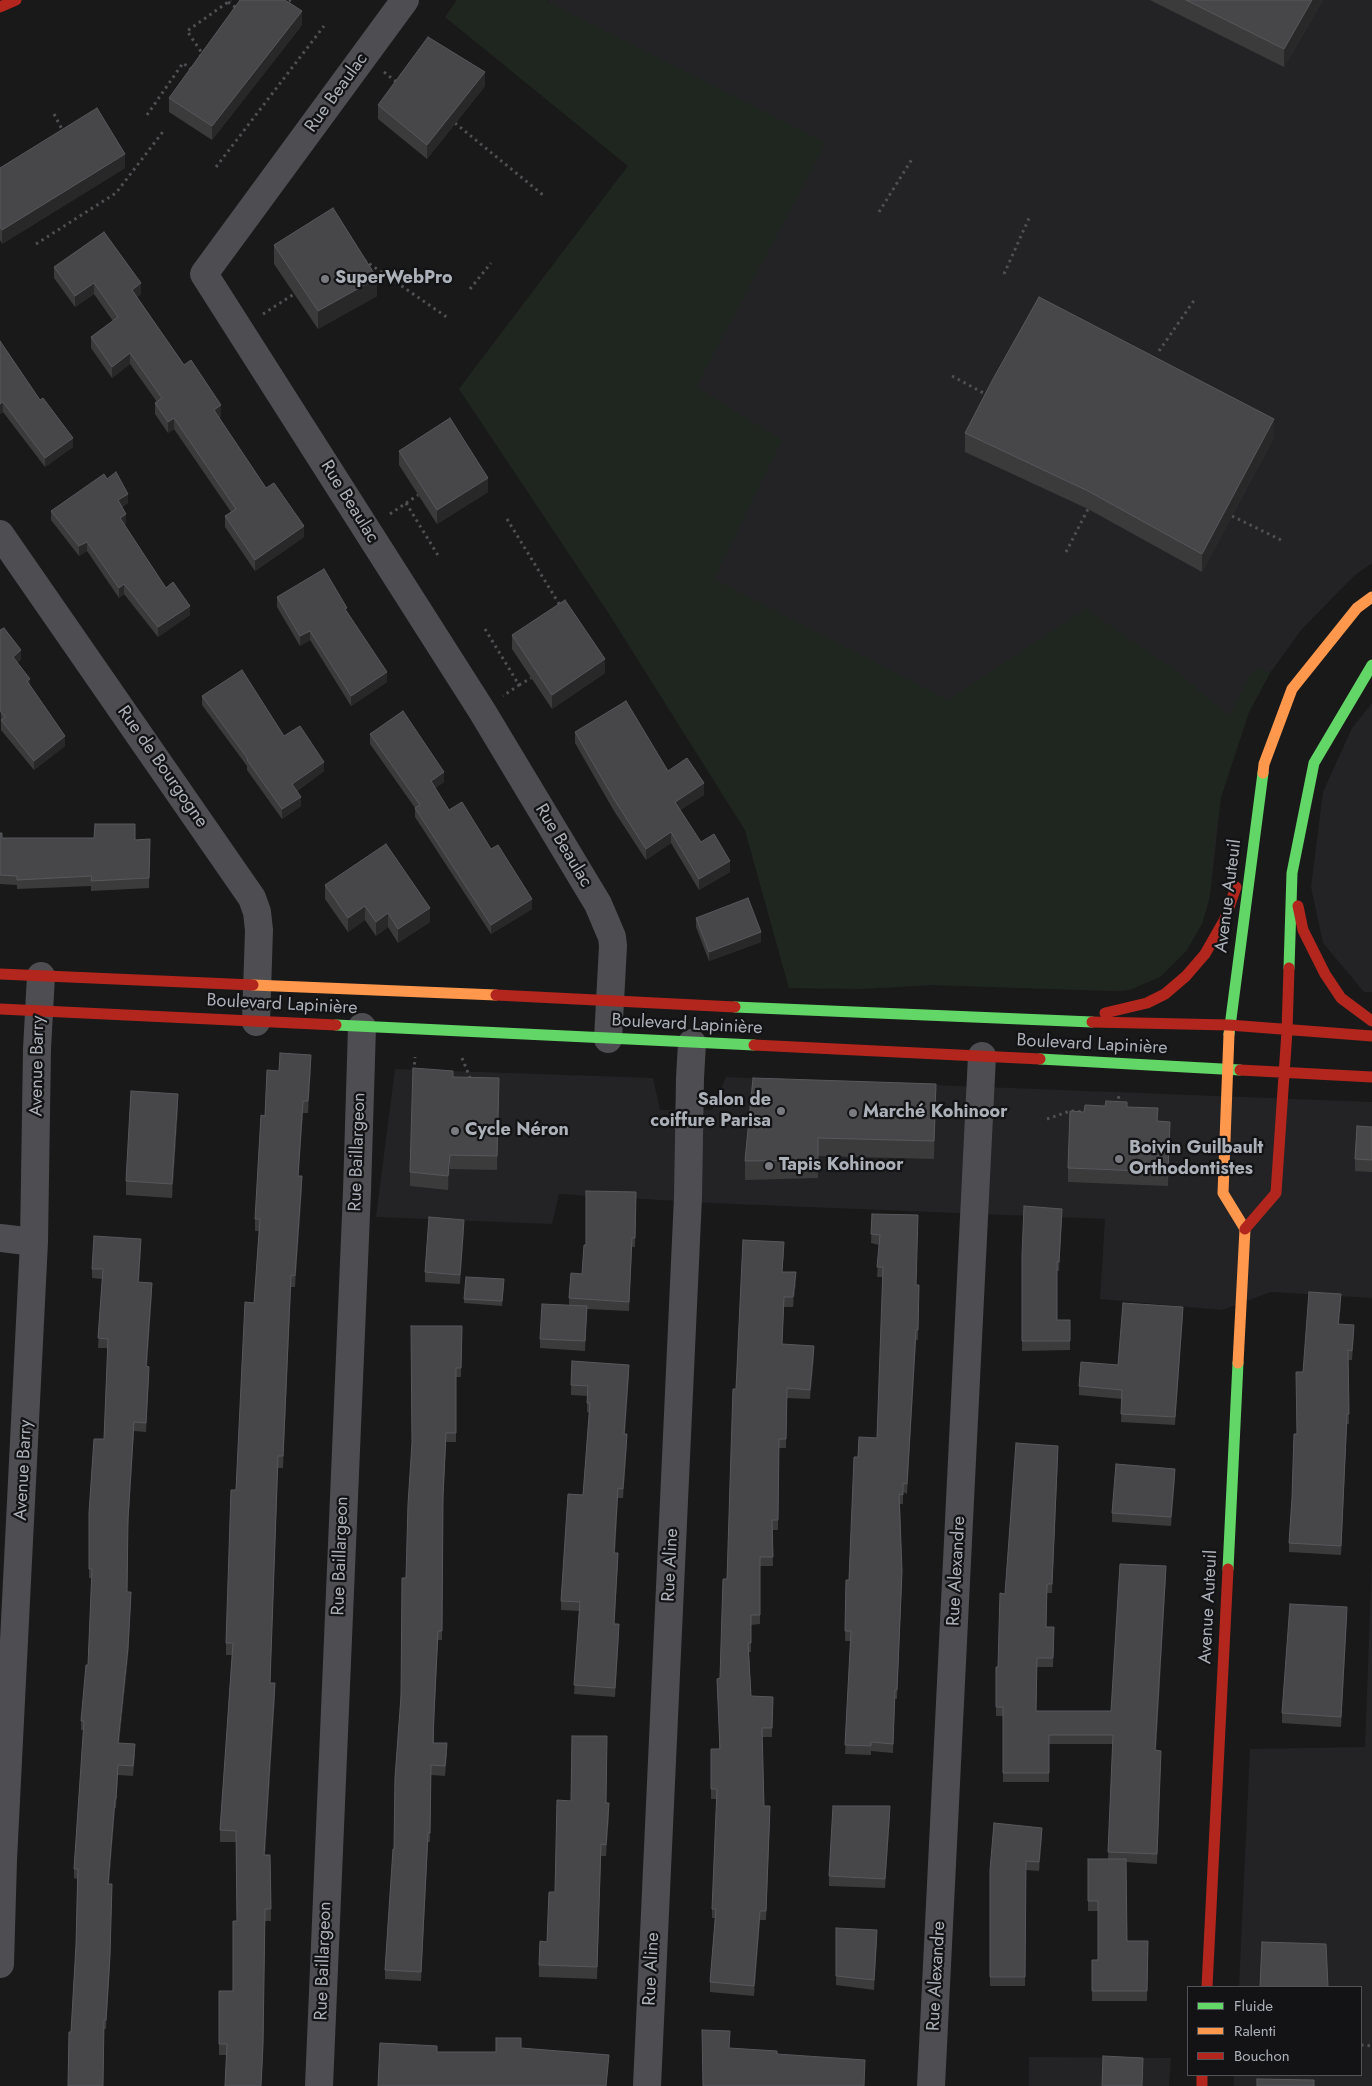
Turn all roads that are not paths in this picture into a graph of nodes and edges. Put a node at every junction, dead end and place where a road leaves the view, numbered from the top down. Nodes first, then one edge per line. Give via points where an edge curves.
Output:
1 (16, 0) edge
2 (405, 0) edge
3 (0, 8) edge
4 (0, 534) edge
5 (1372, 597) edge
6 (1372, 666) edge
7 (1253, 838) junction
8 (1292, 873) junction
9 (0, 974) edge
10 (41, 976) junction
11 (258, 984) junction
12 (610, 1000) junction
13 (0, 1009) edge
14 (39, 1011) junction
15 (1372, 1021) edge
16 (256, 1022) junction
17 (1069, 1022) junction
18 (1229, 1025) junction
19 (362, 1027) junction
20 (1287, 1031) junction
21 (1372, 1036) edge
22 (608, 1039) junction
23 (692, 1043) junction
24 (982, 1056) junction
25 (1230, 1070) junction
26 (1284, 1072) junction
27 (1372, 1078) edge
28 (1245, 1229) junction
29 (0, 1238) edge
30 (34, 1242) junction
31 (10, 1546) edge
32 (2, 1860) edge
33 (0, 1964) edge
34 (1207, 1986) edge
35 (318, 2086) edge
36 (647, 2086) edge
37 (931, 2086) edge

1 - 3 main road
2 - 12 street, Rue Beaulac via 204,274 482,711 605,918 613,946
4 - 11 street, Rue de Bourgogne via 252,898 259,920
5 - 7 main road, Avenue Auteuil via 1357,608 1292,689 1264,764
6 - 8 main road via 1314,763
7 - 17 main road via 1225,919 1205,954 1186,976 1165,994 1147,1003
7 - 18 main road, Avenue Auteuil
8 - 15 main road via 1303,930 1325,974 1341,998
8 - 20 main road
9 - 10 main road, Boulevard Lapinière
10 - 11 main road, Boulevard Lapinière
10 - 14 street, Avenue Barry
11 - 12 main road, Boulevard Lapinière
11 - 16 street, Rue de Bourgogne
12 - 17 main road, Boulevard Lapinière
12 - 22 street, Rue Beaulac
13 - 14 main road, Boulevard Lapinière
14 - 16 main road, Boulevard Lapinière
14 - 30 street, Avenue Barry
16 - 19 main road, Boulevard Lapinière
17 - 18 main road, Boulevard Lapinière
18 - 20 main road, Boulevard Lapinière
18 - 25 main road, Avenue Auteuil
19 - 22 main road, Boulevard Lapinière
19 - 35 street, Rue Baillargeon
20 - 21 main road, Boulevard Lapinière
20 - 26 main road
22 - 23 main road, Boulevard Lapinière
23 - 24 main road, Boulevard Lapinière
23 - 36 street, Rue Aline via 688,1207
24 - 25 main road, Boulevard Lapinière
24 - 37 street, Rue Alexandre
25 - 26 main road, Boulevard Lapinière
25 - 28 main road, Avenue Auteuil via 1223,1193
26 - 27 main road, Boulevard Lapinière
26 - 28 main road via 1276,1193
28 - 34 main road, Avenue Auteuil
29 - 30 street
30 - 31 street, Avenue Barry
31 - 32 street, Avenue Barry
32 - 33 street, Avenue Barry

